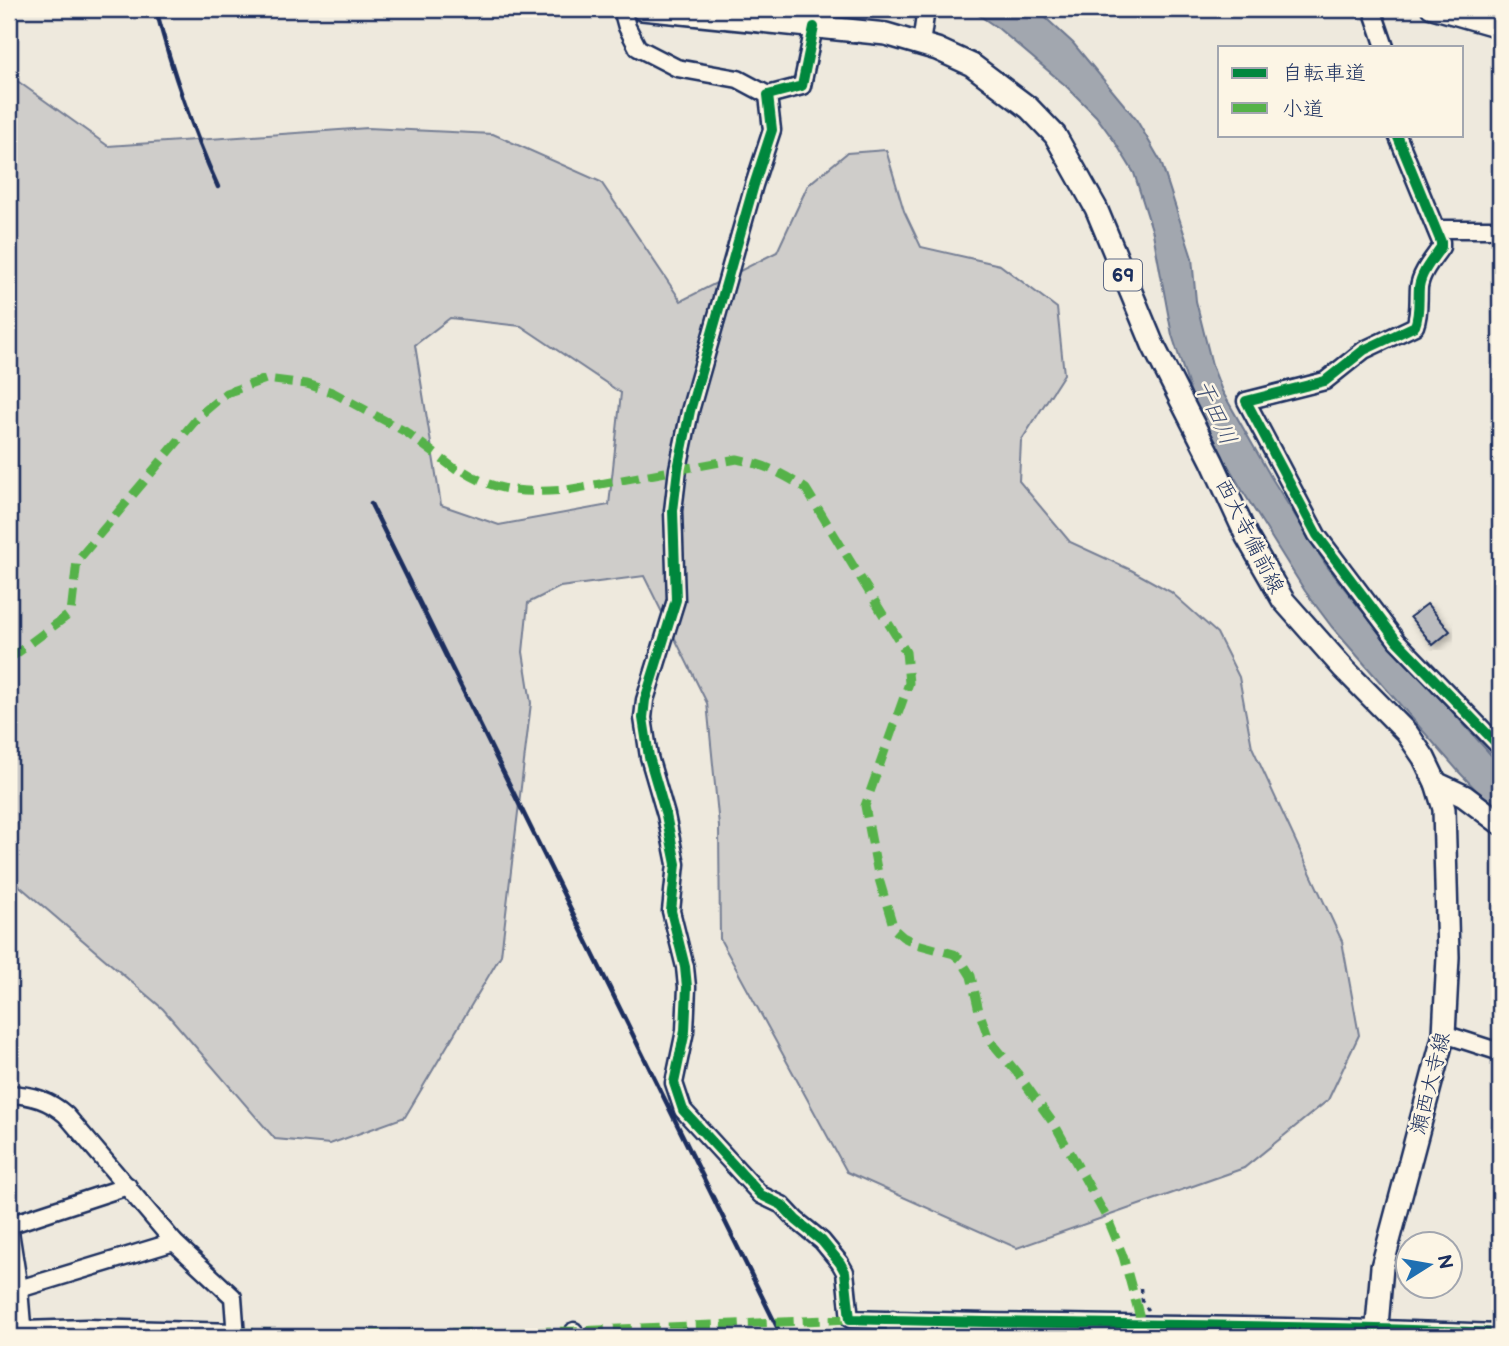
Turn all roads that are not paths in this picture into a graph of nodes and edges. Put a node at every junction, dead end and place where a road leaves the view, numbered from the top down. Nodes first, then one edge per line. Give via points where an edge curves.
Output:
1 (622, 9) edge
2 (642, 9) edge
3 (1372, 9) edge
4 (1430, 9) edge
5 (925, 14) edge
6 (814, 27) junction
7 (1500, 29) edge
8 (921, 44) junction
9 (1385, 46) edge
10 (768, 95) junction
11 (1397, 136) edge
12 (1436, 229) junction
13 (1500, 229) edge
14 (1500, 747) edge
15 (1436, 783) junction
16 (1500, 823) edge
17 (1444, 1034) junction
18 (1500, 1052) edge
19 (9, 1094) edge
20 (128, 1186) junction
21 (9, 1225) edge
22 (174, 1242) junction
23 (19, 1289) junction
24 (893, 1319) junction
25 (1153, 1331) edge
26 (1376, 1332) edge
27 (87, 1333) edge
28 (157, 1333) edge
29 (1500, 1333) edge
30 (23, 1334) edge
31 (236, 1335) edge
32 (897, 1337) edge

1 - 10 street via 638,48 677,68 738,79
2 - 6 main road, 西大寺備前線 / 69
3 - 9 street
4 - 7 street
5 - 8 street
6 - 8 main road, 西大寺備前線 / 69 via 886,34
6 - 10 street via 802,86
8 - 15 main road, 西大寺備前線 / 69 via 972,65 1029,108 1055,135 1096,208 1153,345 1283,600 1407,733
10 - 24 street via 772,130 690,411 678,469 676,600 643,718 676,864 671,911 687,987 685,1031 674,1083 683,1110 761,1195 782,1205 840,1263 850,1319
11 - 12 street
12 - 13 street
12 - 14 street via 1441,247 1419,285 1415,326 1364,350 1325,381 1246,401 1317,535 1397,640
15 - 16 main road via 1464,796
15 - 17 main road, 瀬西大寺線 via 1444,809 1446,849
17 - 18 street
17 - 26 main road, 瀬西大寺線 via 1382,1267
19 - 20 street via 52,1103
20 - 21 street
20 - 22 street
21 - 23 street
22 - 23 street
22 - 31 street via 233,1297
23 - 30 street
24 - 25 street
24 - 32 street
25 - 26 street
26 - 29 street
27 - 28 street
27 - 30 street
28 - 31 street

